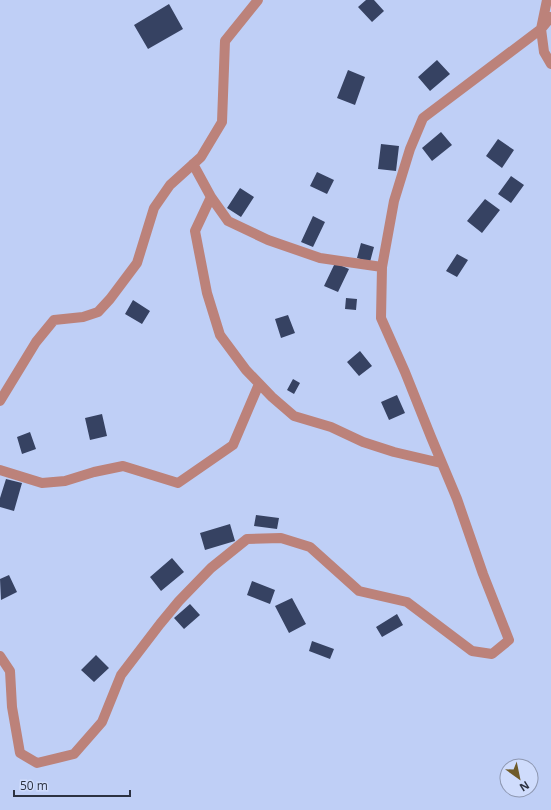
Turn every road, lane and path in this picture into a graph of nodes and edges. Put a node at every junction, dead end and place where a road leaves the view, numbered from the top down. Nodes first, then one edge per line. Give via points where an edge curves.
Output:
1 (258, 0) edge
2 (547, 0) edge
3 (551, 17) edge
4 (541, 29) junction
5 (551, 64) edge
6 (193, 164) junction
7 (210, 197) junction
8 (382, 267) junction
9 (260, 384) junction
10 (0, 401) edge
11 (441, 463) junction
12 (0, 470) edge
13 (0, 656) edge

1 - 6 street via 225,41 222,122 201,157
2 - 4 street
3 - 4 street
4 - 5 street via 544,52
4 - 8 street via 423,118 410,149 394,201
6 - 7 street
6 - 10 street via 170,185 154,208 137,263 110,299 98,312 83,317 54,320 36,342
7 - 8 street via 228,221 268,240 320,258
7 - 9 street via 195,231 207,293 220,335
8 - 11 street via 382,318
9 - 11 street via 294,416 331,427 363,442 394,452
9 - 12 street via 233,445 178,483 123,466 65,481 42,483
11 - 13 street via 457,499 509,640 492,654 472,651 407,602 360,591 310,547 281,538 247,539 211,568 160,624 121,675 102,722 74,754 37,763 20,753 12,707 10,671

